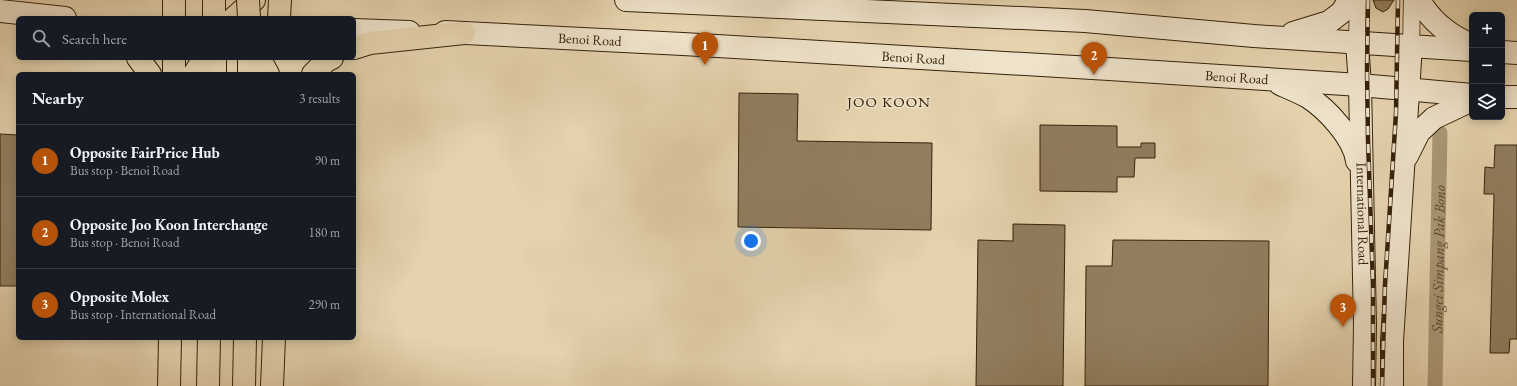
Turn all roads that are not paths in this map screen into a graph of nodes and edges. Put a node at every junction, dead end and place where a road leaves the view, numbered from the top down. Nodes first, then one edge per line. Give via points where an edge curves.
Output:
1 (174, 0) edge
2 (280, 0) edge
3 (626, 0) edge
4 (1349, 0) edge
5 (1358, 0) edge
6 (1412, 0) edge
7 (1419, 0) edge
8 (687, 2) edge
9 (0, 11) edge
10 (46, 16) edge
11 (174, 16) edge
12 (279, 16) edge
13 (356, 30) edge
14 (464, 33) junction
15 (1254, 36) junction
16 (1357, 42) junction
17 (1469, 44) edge
18 (1411, 45) junction
19 (356, 47) edge
20 (1469, 50) edge
21 (1505, 52) edge
22 (1517, 53) edge
23 (140, 60) edge
24 (174, 60) edge
25 (203, 60) edge
26 (215, 60) edge
27 (249, 60) edge
28 (260, 60) edge
29 (279, 60) edge
30 (328, 60) edge
31 (148, 72) edge
32 (174, 72) edge
33 (195, 72) edge
34 (215, 72) edge
35 (249, 72) edge
36 (267, 72) edge
37 (279, 72) edge
38 (315, 72) edge
39 (1270, 79) junction
40 (1360, 85) junction
41 (1408, 89) junction
42 (1469, 95) edge
43 (1505, 97) edge
44 (1517, 98) edge
45 (1469, 101) edge
46 (1403, 162) junction
47 (1361, 193) junction
48 (170, 340) edge
49 (209, 340) edge
50 (245, 340) edge
51 (274, 340) edge
52 (169, 386) edge
53 (208, 386) edge
54 (244, 386) edge
55 (272, 386) edge
56 (1364, 386) edge
57 (1392, 386) edge

1 - 11 main road
2 - 12 main road
3 - 8 main road
4 - 15 main road via 1342,12 1329,22 1296,33
5 - 16 street
6 - 18 street
7 - 17 main road via 1439,26
8 - 15 main road via 1085,21
9 - 10 main road
13 - 14 main road, Benoi Road
14 - 19 main road via 370,43
14 - 39 main road, Benoi Road
15 - 16 main road
16 - 18 main road
16 - 40 main road, International Road
18 - 20 main road
18 - 41 main road
21 - 22 main road
23 - 31 main road
24 - 32 main road
25 - 33 main road
26 - 34 main road
27 - 35 main road
28 - 36 main road
29 - 37 main road
30 - 38 main road
39 - 40 main road, Benoi Road
39 - 47 main road via 1309,98 1330,116 1347,136 1356,155
40 - 41 main road, Benoi Road
40 - 47 main road, International Road
41 - 42 main road, Benoi Road
41 - 46 main road
43 - 44 main road
45 - 46 main road via 1434,118 1419,132
46 - 57 main road via 1392,341
47 - 56 main road, International Road
48 - 52 main road
49 - 53 main road
50 - 54 main road
51 - 55 main road

